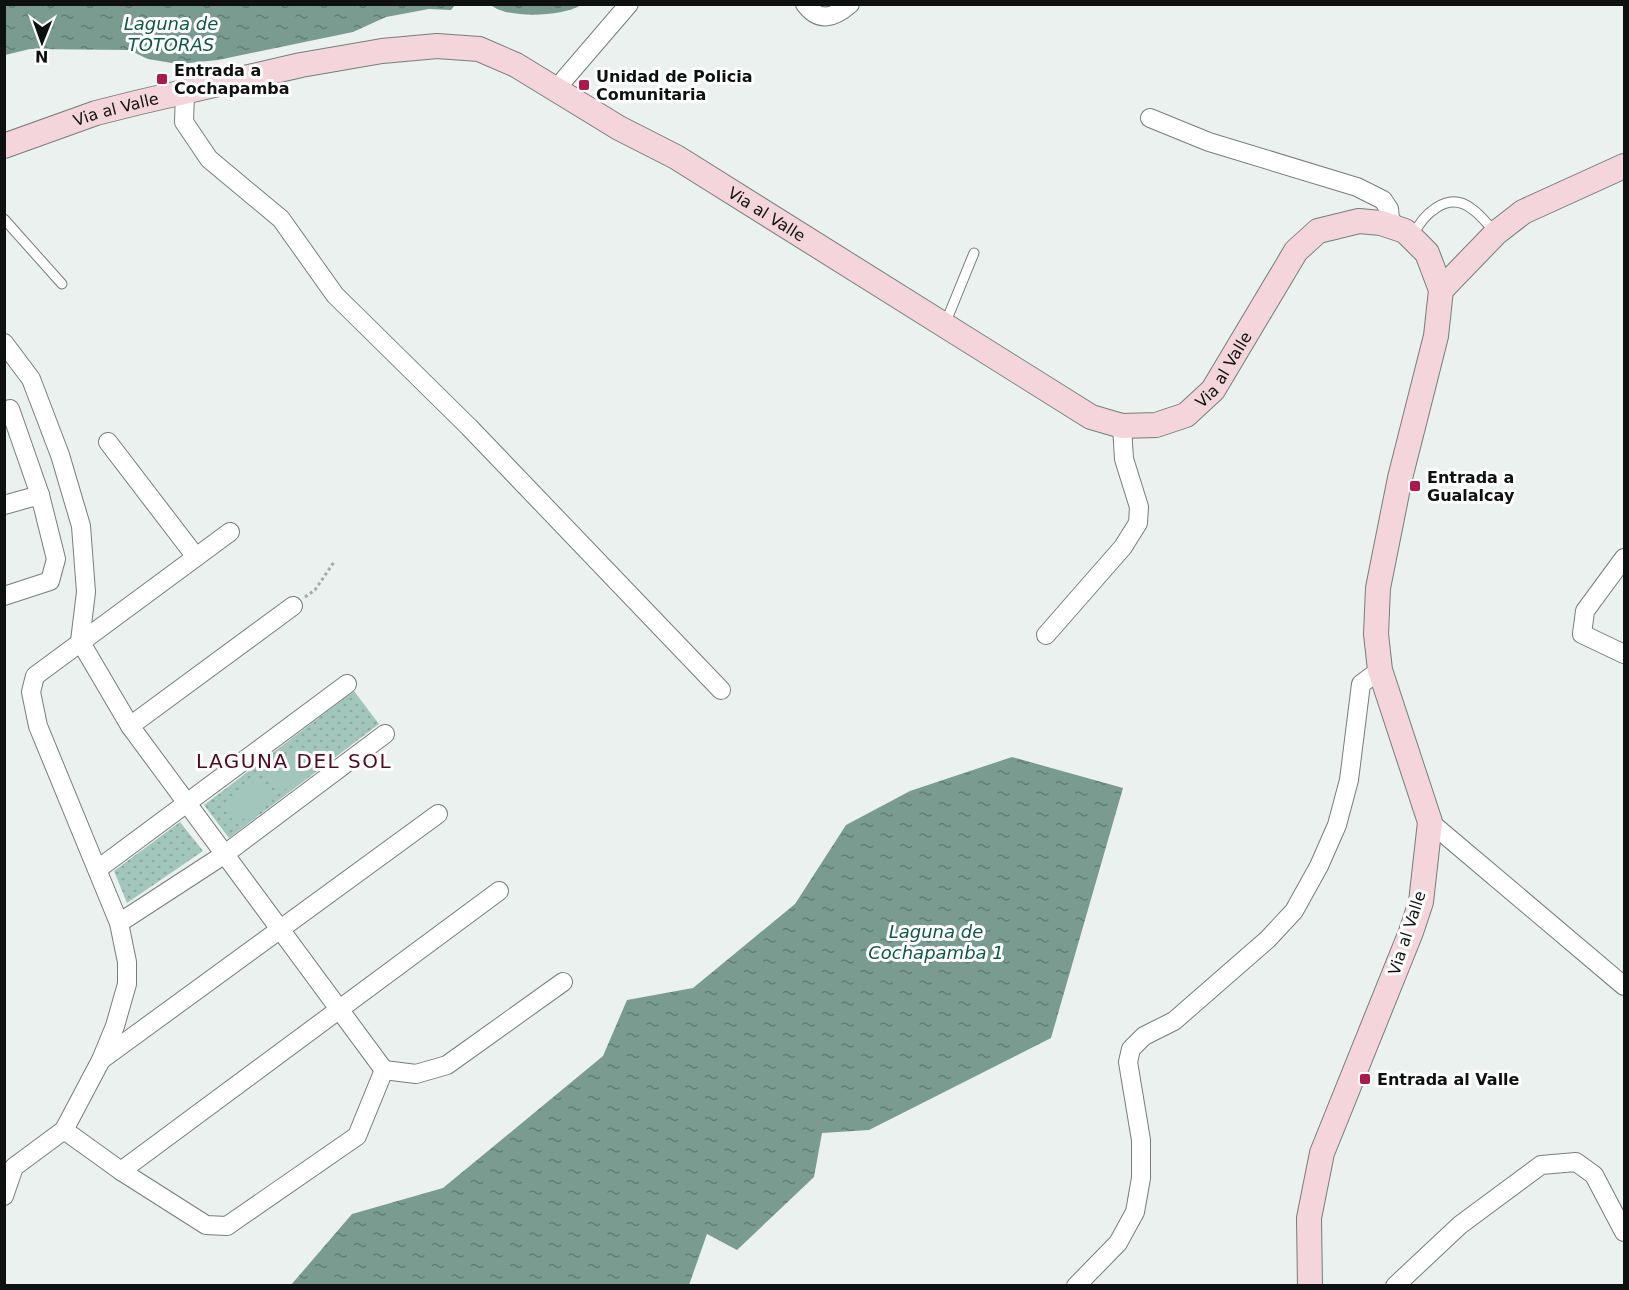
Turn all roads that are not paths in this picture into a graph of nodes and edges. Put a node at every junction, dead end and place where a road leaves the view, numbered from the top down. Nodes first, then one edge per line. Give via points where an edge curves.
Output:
1 (629, 4) edge
2 (805, 4) edge
3 (850, 4) edge
4 (556, 89) junction
5 (185, 92) junction
6 (1150, 118) dead end
7 (4, 146) edge
8 (1624, 166) edge
9 (4, 219) edge
10 (1496, 233) junction
11 (1406, 234) junction
12 (974, 253) dead end
13 (62, 284) dead end
14 (1441, 290) junction
15 (944, 327) junction
16 (4, 343) edge
17 (32, 379) junction
18 (7, 410) edge
19 (1122, 426) junction
20 (108, 442) dead end
21 (40, 495) junction
22 (4, 505) edge
23 (230, 532) dead end
24 (196, 557) junction
25 (1624, 558) edge
26 (4, 596) edge
27 (293, 606) road end
28 (1046, 635) dead end
29 (80, 641) junction
30 (1624, 654) edge
31 (1380, 670) junction
32 (347, 684) dead end
33 (721, 690) dead end
34 (130, 726) junction
35 (385, 734) dead end
36 (188, 804) junction
37 (438, 814) dead end
38 (1430, 822) junction
39 (225, 854) junction
40 (98, 869) junction
41 (499, 891) dead end
42 (119, 922) junction
43 (281, 930) junction
44 (563, 982) dead end
45 (1624, 987) edge
46 (340, 1010) junction
47 (102, 1060) junction
48 (384, 1070) junction
49 (64, 1130) junction
50 (121, 1171) junction
51 (4, 1196) edge
52 (1624, 1232) edge
53 (1076, 1286) edge
54 (1310, 1286) edge
55 (1395, 1286) edge

1 - 4 street
2 - 3 street via 812,14 824,19 839,14
4 - 5 main road, Via al Valle via 479,49 436,46 301,65
4 - 15 main road, Via al Valle via 676,157
5 - 7 main road, Via al Valle via 96,113
5 - 33 street via 184,122 209,159 281,219 335,295 469,427
6 - 11 street via 1209,142 1357,187 1383,200 1390,219
8 - 10 main road via 1523,212
9 - 13 lane
10 - 11 lane via 1473,209 1454,202 1440,206
10 - 14 main road
11 - 14 main road, Via al Valle via 1427,253
11 - 19 main road, Via al Valle via 1381,223 1359,220 1318,231 1296,252 1213,390 1186,415 1156,425
12 - 15 lane
14 - 31 main road, Via al Valle via 1436,336 1400,478 1378,588 1376,634
15 - 19 main road, Via al Valle via 1091,417
16 - 17 street
17 - 18 street
17 - 29 street via 81,526 86,592
18 - 21 street
19 - 28 street via 1124,459 1139,507 1138,523 1123,547
20 - 24 street
21 - 22 street
21 - 26 street via 56,559 50,581
23 - 24 street
24 - 29 street
25 - 30 street via 1585,611 1582,633
27 - 34 street
29 - 34 street
29 - 40 street via 35,676 31,692 38,726
31 - 38 main road, Via al Valle
31 - 53 street via 1361,684 1349,780 1337,825 1294,911 1268,939 1174,1021 1144,1035 1131,1049 1128,1062 1141,1140 1141,1178 1135,1212 1118,1243
32 - 36 street
34 - 36 street
35 - 39 street
36 - 39 street
36 - 40 street
37 - 43 street
38 - 45 street
38 - 54 main road, Via al Valle via 1421,902 1322,1154 1309,1218
39 - 42 street
39 - 43 street
40 - 42 street
41 - 46 street
42 - 47 street via 127,984
43 - 46 street
43 - 47 street
44 - 48 street via 447,1065 416,1074
46 - 48 street
46 - 50 street
47 - 49 street
48 - 50 street via 357,1136 227,1226 206,1225
49 - 50 street
49 - 51 street via 14,1167
52 - 55 street via 1594,1175 1576,1162 1540,1165 1460,1225

